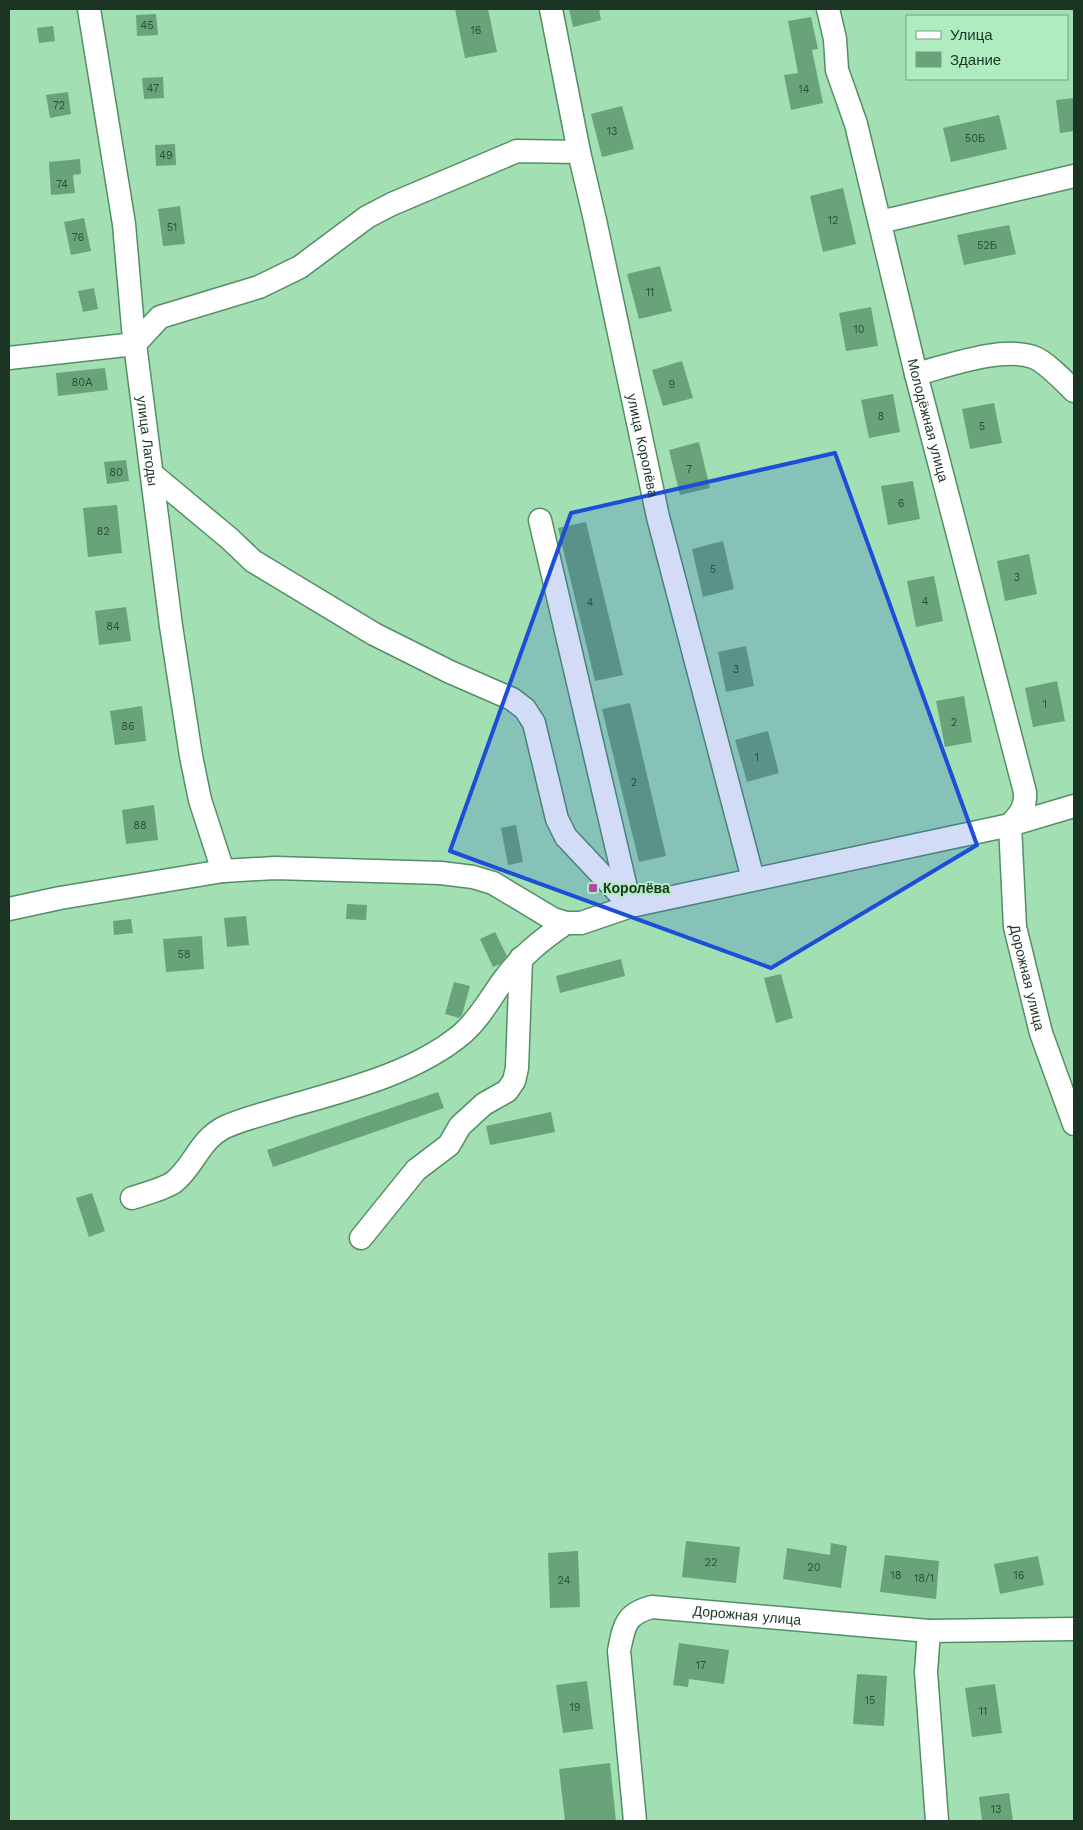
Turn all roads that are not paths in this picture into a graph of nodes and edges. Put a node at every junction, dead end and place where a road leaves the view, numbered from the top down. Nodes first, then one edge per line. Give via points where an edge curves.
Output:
1 (89, 9) edge
2 (551, 9) edge
3 (828, 9) edge
4 (579, 152) junction
5 (1074, 176) edge
6 (880, 222) junction
7 (135, 344) junction
8 (9, 358) edge
9 (916, 374) junction
10 (1074, 391) edge
11 (152, 474) junction
12 (540, 520) dead end
13 (1074, 806) edge
14 (1010, 825) junction
15 (223, 871) junction
16 (753, 879) junction
17 (631, 906) junction
18 (9, 909) edge
19 (566, 923) junction
20 (521, 958) junction
21 (1074, 1124) edge
22 (132, 1198) dead end
23 (361, 1238) dead end
24 (1074, 1629) edge
25 (929, 1631) junction
26 (635, 1821) edge
27 (937, 1821) edge

1 - 7 street, улица Лагоды via 124,224
2 - 4 street, улица Королёва
3 - 6 street, Молодёжная улица via 838,70 856,124
4 - 7 street via 517,151 392,204 367,218 300,267 259,287 160,317
4 - 16 street, улица Королёва via 658,517
5 - 6 street
6 - 9 street, Молодёжная улица
7 - 8 street
7 - 11 street, улица Лагоды
9 - 10 street via 995,354 1016,354 1034,357
9 - 14 street, Молодёжная улица via 1025,792 1023,810
11 - 15 street, улица Лагоды via 191,756 200,800
11 - 17 street via 253,561 374,634 512,700 524,709 534,723 557,819 566,837
12 - 17 street
13 - 14 street
14 - 16 street
14 - 21 street, Дорожная улица via 1015,928 1041,1033
15 - 18 street
15 - 19 street via 275,868 441,873 473,877 493,883 553,919
16 - 17 street
17 - 19 street via 581,924
19 - 20 street via 540,940
20 - 22 street via 479,1016 464,1032 433,1054 377,1080 224,1128 204,1142 172,1183
20 - 23 street via 514,1081 507,1091 484,1104 460,1126 449,1145 416,1170
24 - 25 street, Дорожная улица
25 - 26 street, Дорожная улица via 652,1607 630,1616 619,1651
25 - 27 street via 926,1672

